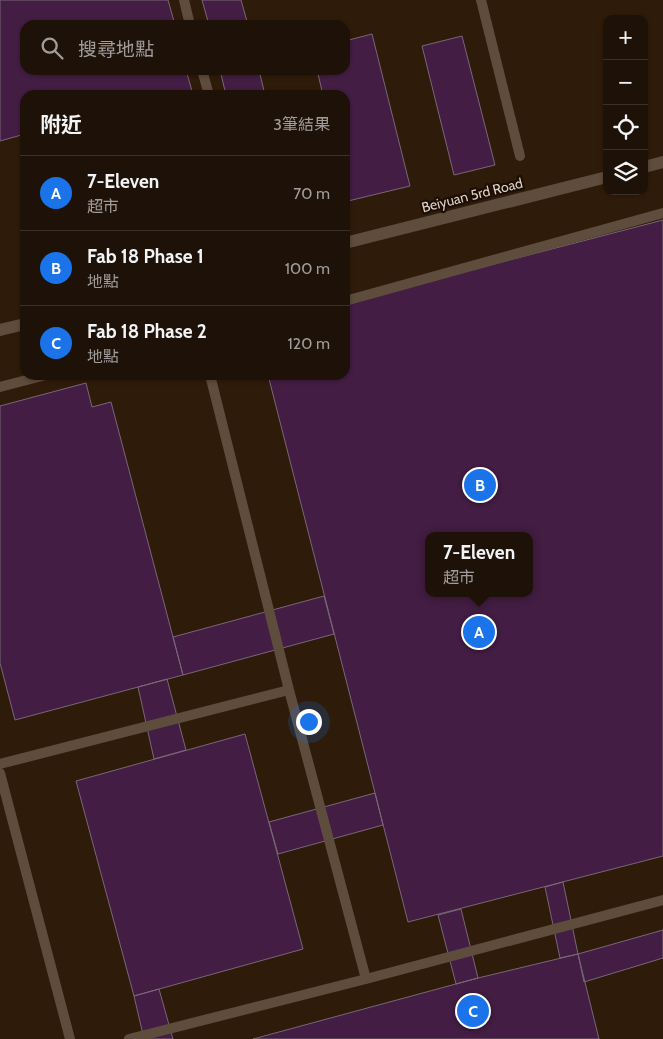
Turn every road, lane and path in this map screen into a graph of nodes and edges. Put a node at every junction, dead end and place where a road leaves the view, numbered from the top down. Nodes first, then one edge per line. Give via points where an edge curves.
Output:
1 (184, 0) edge
2 (481, 0) edge
3 (189, 20) edge
4 (203, 75) edge
5 (208, 90) edge
6 (520, 156) dead end
7 (663, 162) edge
8 (648, 166) edge
9 (603, 178) edge
10 (663, 213) edge
11 (350, 242) edge
12 (350, 300) edge
13 (20, 325) edge
14 (0, 330) edge
15 (27, 380) edge
16 (211, 380) edge
17 (0, 387) edge
18 (289, 690) junction
19 (0, 764) edge
20 (0, 773) edge
21 (663, 900) edge
22 (366, 980) junction
23 (70, 1039) edge
24 (129, 1039) edge

1 - 3 lane
2 - 6 lane
4 - 5 lane
7 - 8 street
9 - 11 street, Beiyuan 5rd Road
10 - 12 lane
13 - 14 street
15 - 17 lane
16 - 18 lane
18 - 19 lane
18 - 22 lane
20 - 23 lane
21 - 22 lane
22 - 24 lane

